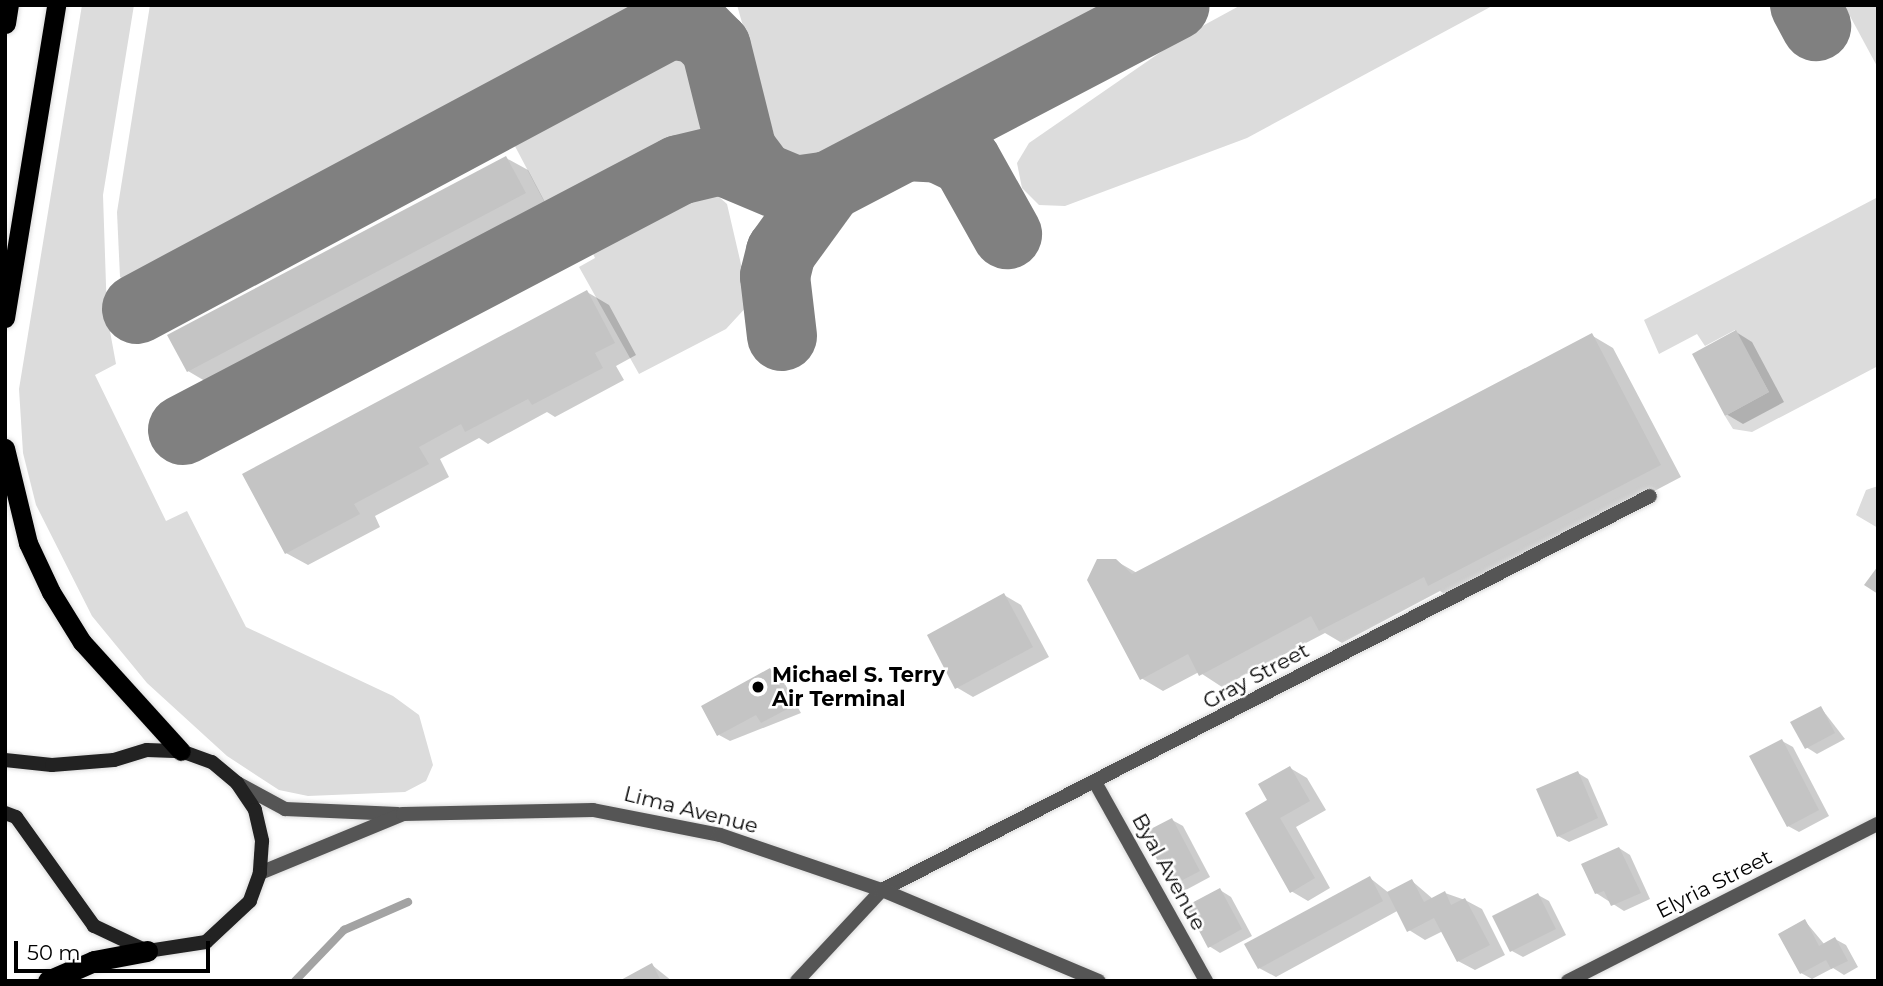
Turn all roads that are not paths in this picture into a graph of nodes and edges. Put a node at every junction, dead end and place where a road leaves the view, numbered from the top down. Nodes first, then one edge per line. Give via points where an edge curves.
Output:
1 (8, 5) edge
2 (56, 5) edge
3 (5, 23) edge
4 (5, 318) edge
5 (5, 448) edge
6 (1650, 496) dead end
7 (181, 751) junction
8 (5, 760) edge
9 (237, 783) junction
10 (1096, 784) junction
11 (5, 813) edge
12 (403, 814) junction
13 (1878, 824) edge
14 (260, 873) junction
15 (882, 890) junction
16 (147, 951) junction
17 (48, 981) edge
18 (797, 981) edge
19 (1099, 981) edge
20 (1206, 981) edge
21 (1568, 981) edge

1 - 3 highway
2 - 4 highway
5 - 7 highway via 28,543 51,592 82,642
6 - 10 street, Gray Street
7 - 8 main road via 52,765
7 - 9 main road via 212,762
9 - 12 street via 285,809
9 - 14 main road via 255,810
10 - 15 street, Gray Street
10 - 20 street, Byal Avenue
11 - 16 main road via 16,817 94,926
12 - 14 street, Lima Avenue
12 - 15 street, Lima Avenue via 545,808 639,817 720,835
13 - 21 street, Elyria Street
14 - 16 main road via 250,901 206,942
15 - 18 street
15 - 19 street, Lima Avenue
16 - 17 highway via 93,961

